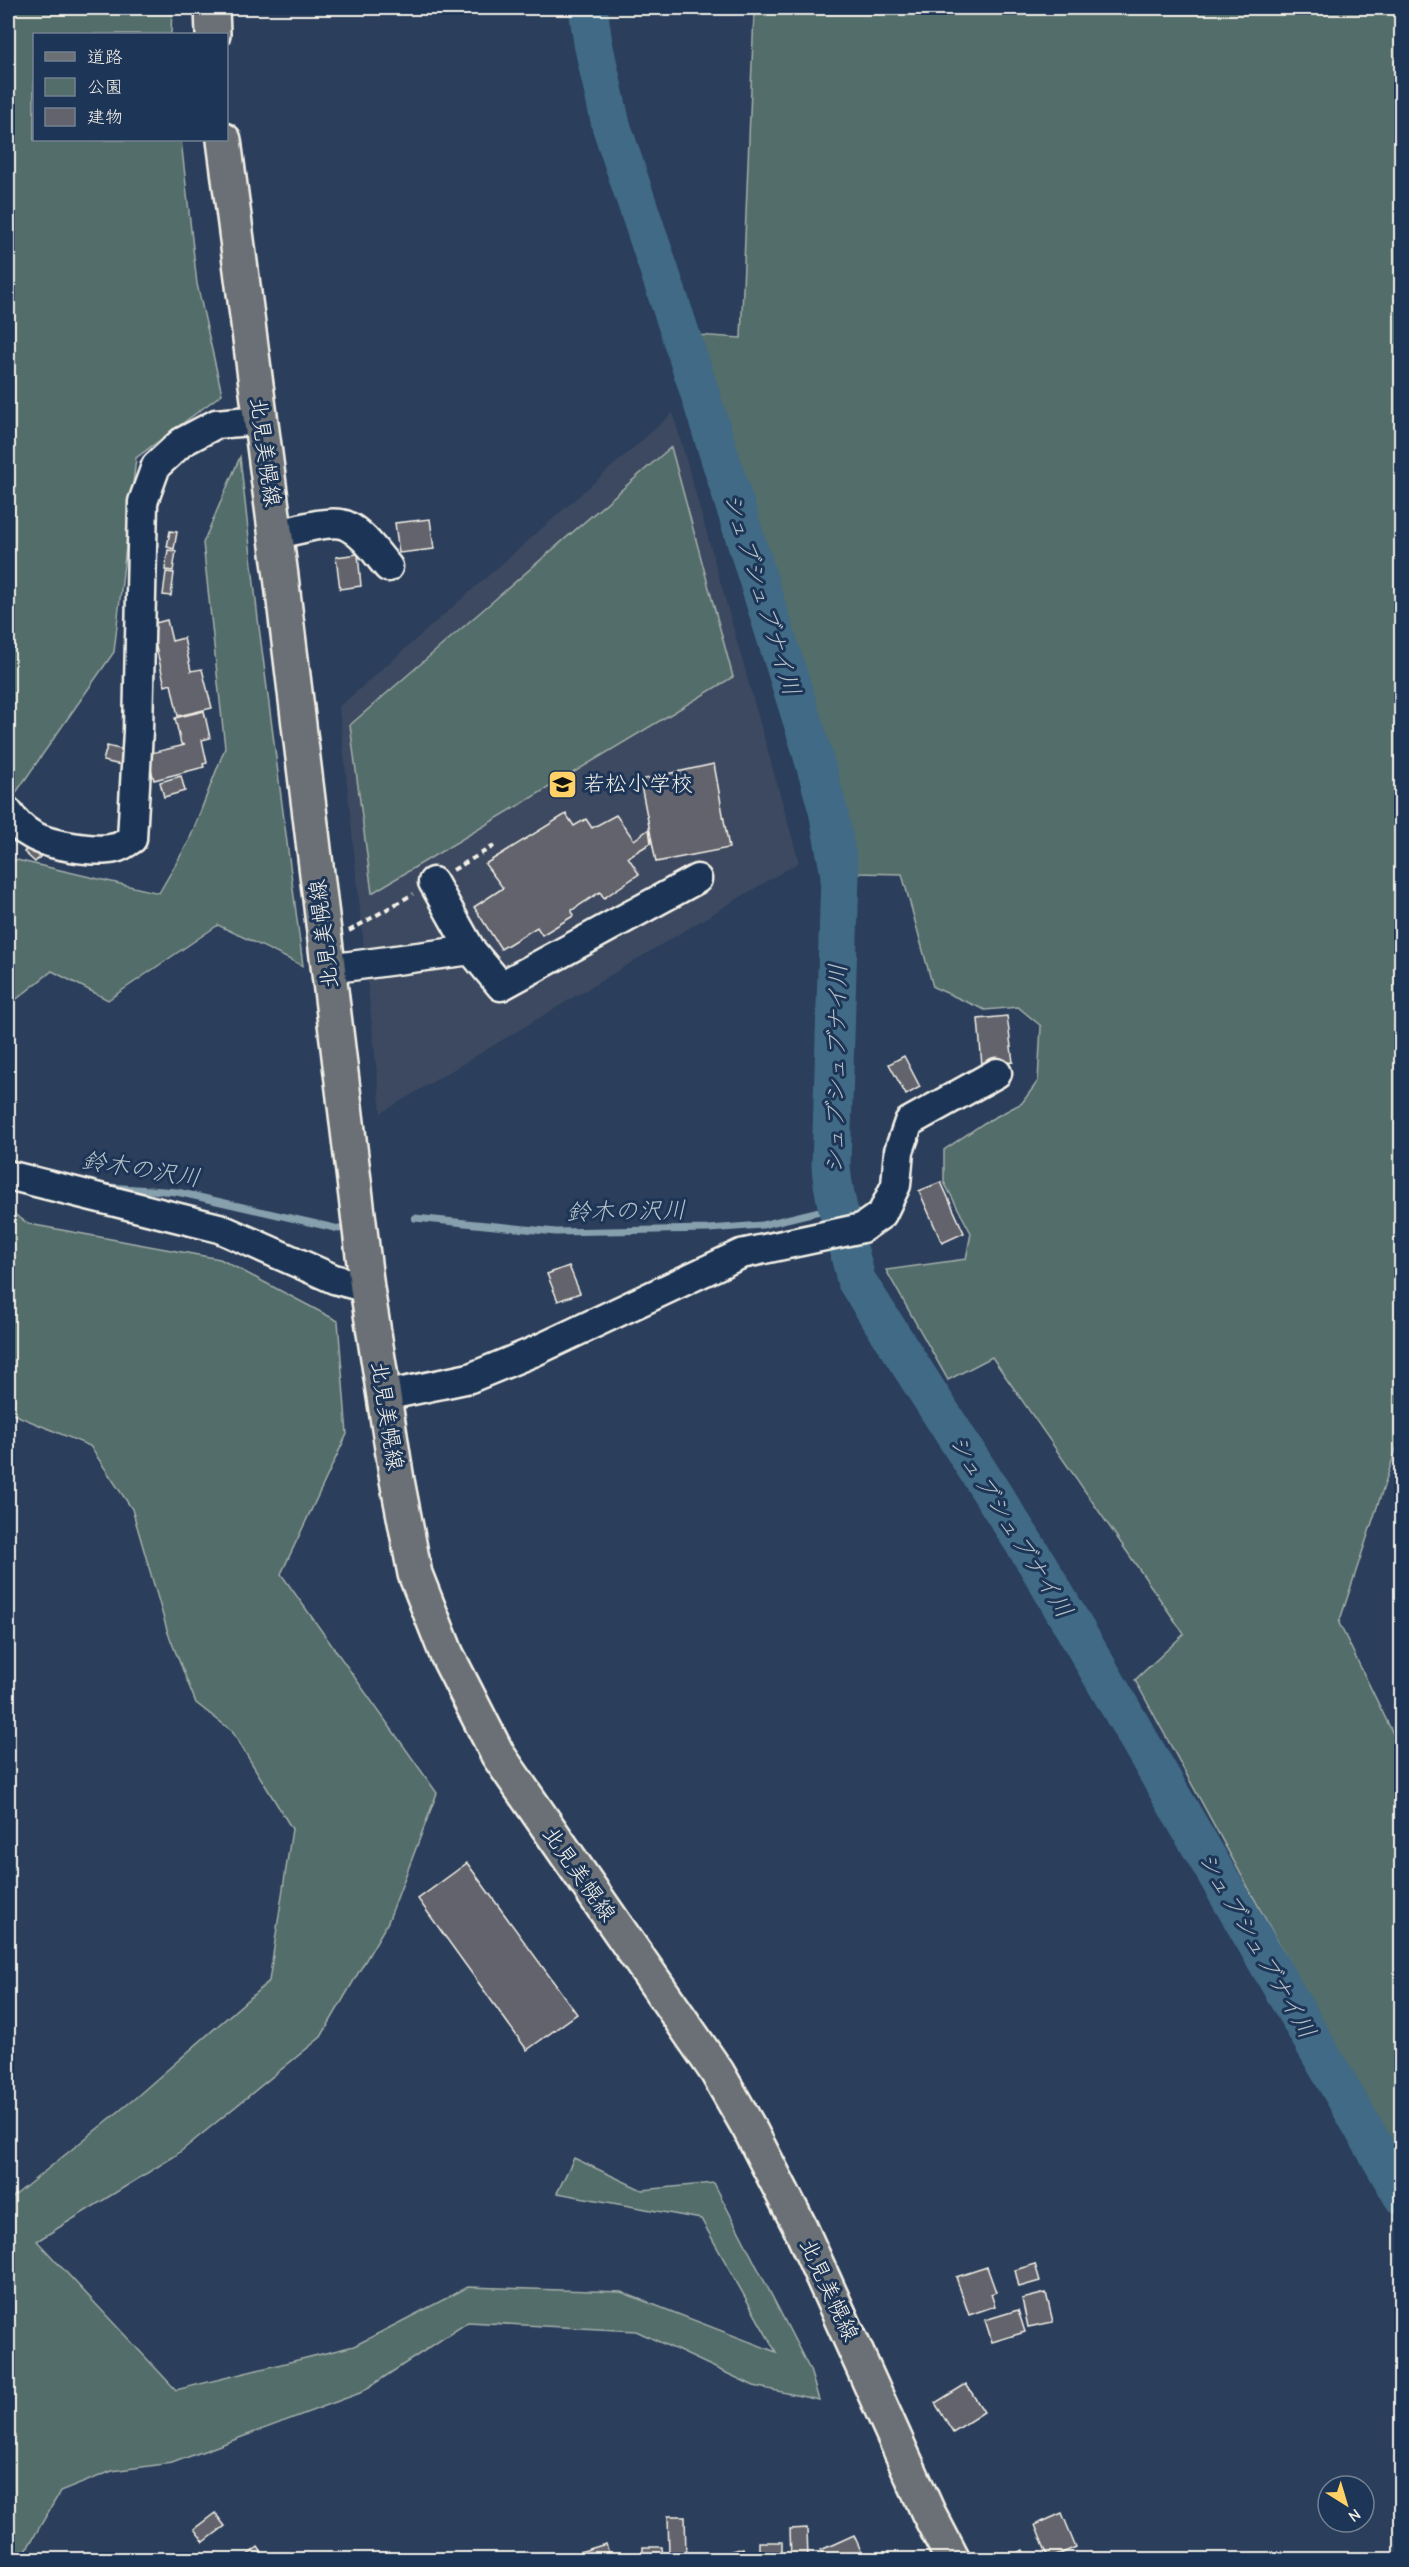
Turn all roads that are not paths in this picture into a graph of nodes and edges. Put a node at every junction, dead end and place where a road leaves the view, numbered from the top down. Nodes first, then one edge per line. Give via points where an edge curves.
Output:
1 (212, 8) edge
2 (213, 33) edge
3 (224, 141) edge
4 (261, 420) junction
5 (276, 535) junction
6 (388, 567) dead end
7 (8, 812) edge
8 (697, 879) dead end
9 (433, 882) road end
10 (471, 950) junction
11 (327, 957) junction
12 (997, 1073) dead end
13 (8, 1175) edge
14 (367, 1288) junction
15 (384, 1396) junction
16 (952, 2559) edge

1 - 2 main road
3 - 4 main road, 北見美幌線
4 - 5 main road, 北見美幌線
4 - 7 street via 216,424 182,442 156,466 143,502 132,839 117,848 69,846 34,836 17,825
5 - 6 street via 342,524 353,530
5 - 11 main road, 北見美幌線
8 - 10 street via 501,986
9 - 10 street
10 - 11 street
11 - 14 main road, 北見美幌線
12 - 15 street via 909,1122 899,1151 896,1185 882,1214 862,1228 741,1254 470,1378
13 - 14 street via 219,1228 334,1279
14 - 15 main road, 北見美幌線
15 - 16 main road, 北見美幌線 via 415,1574 447,1655 498,1755 717,2072 800,2227

